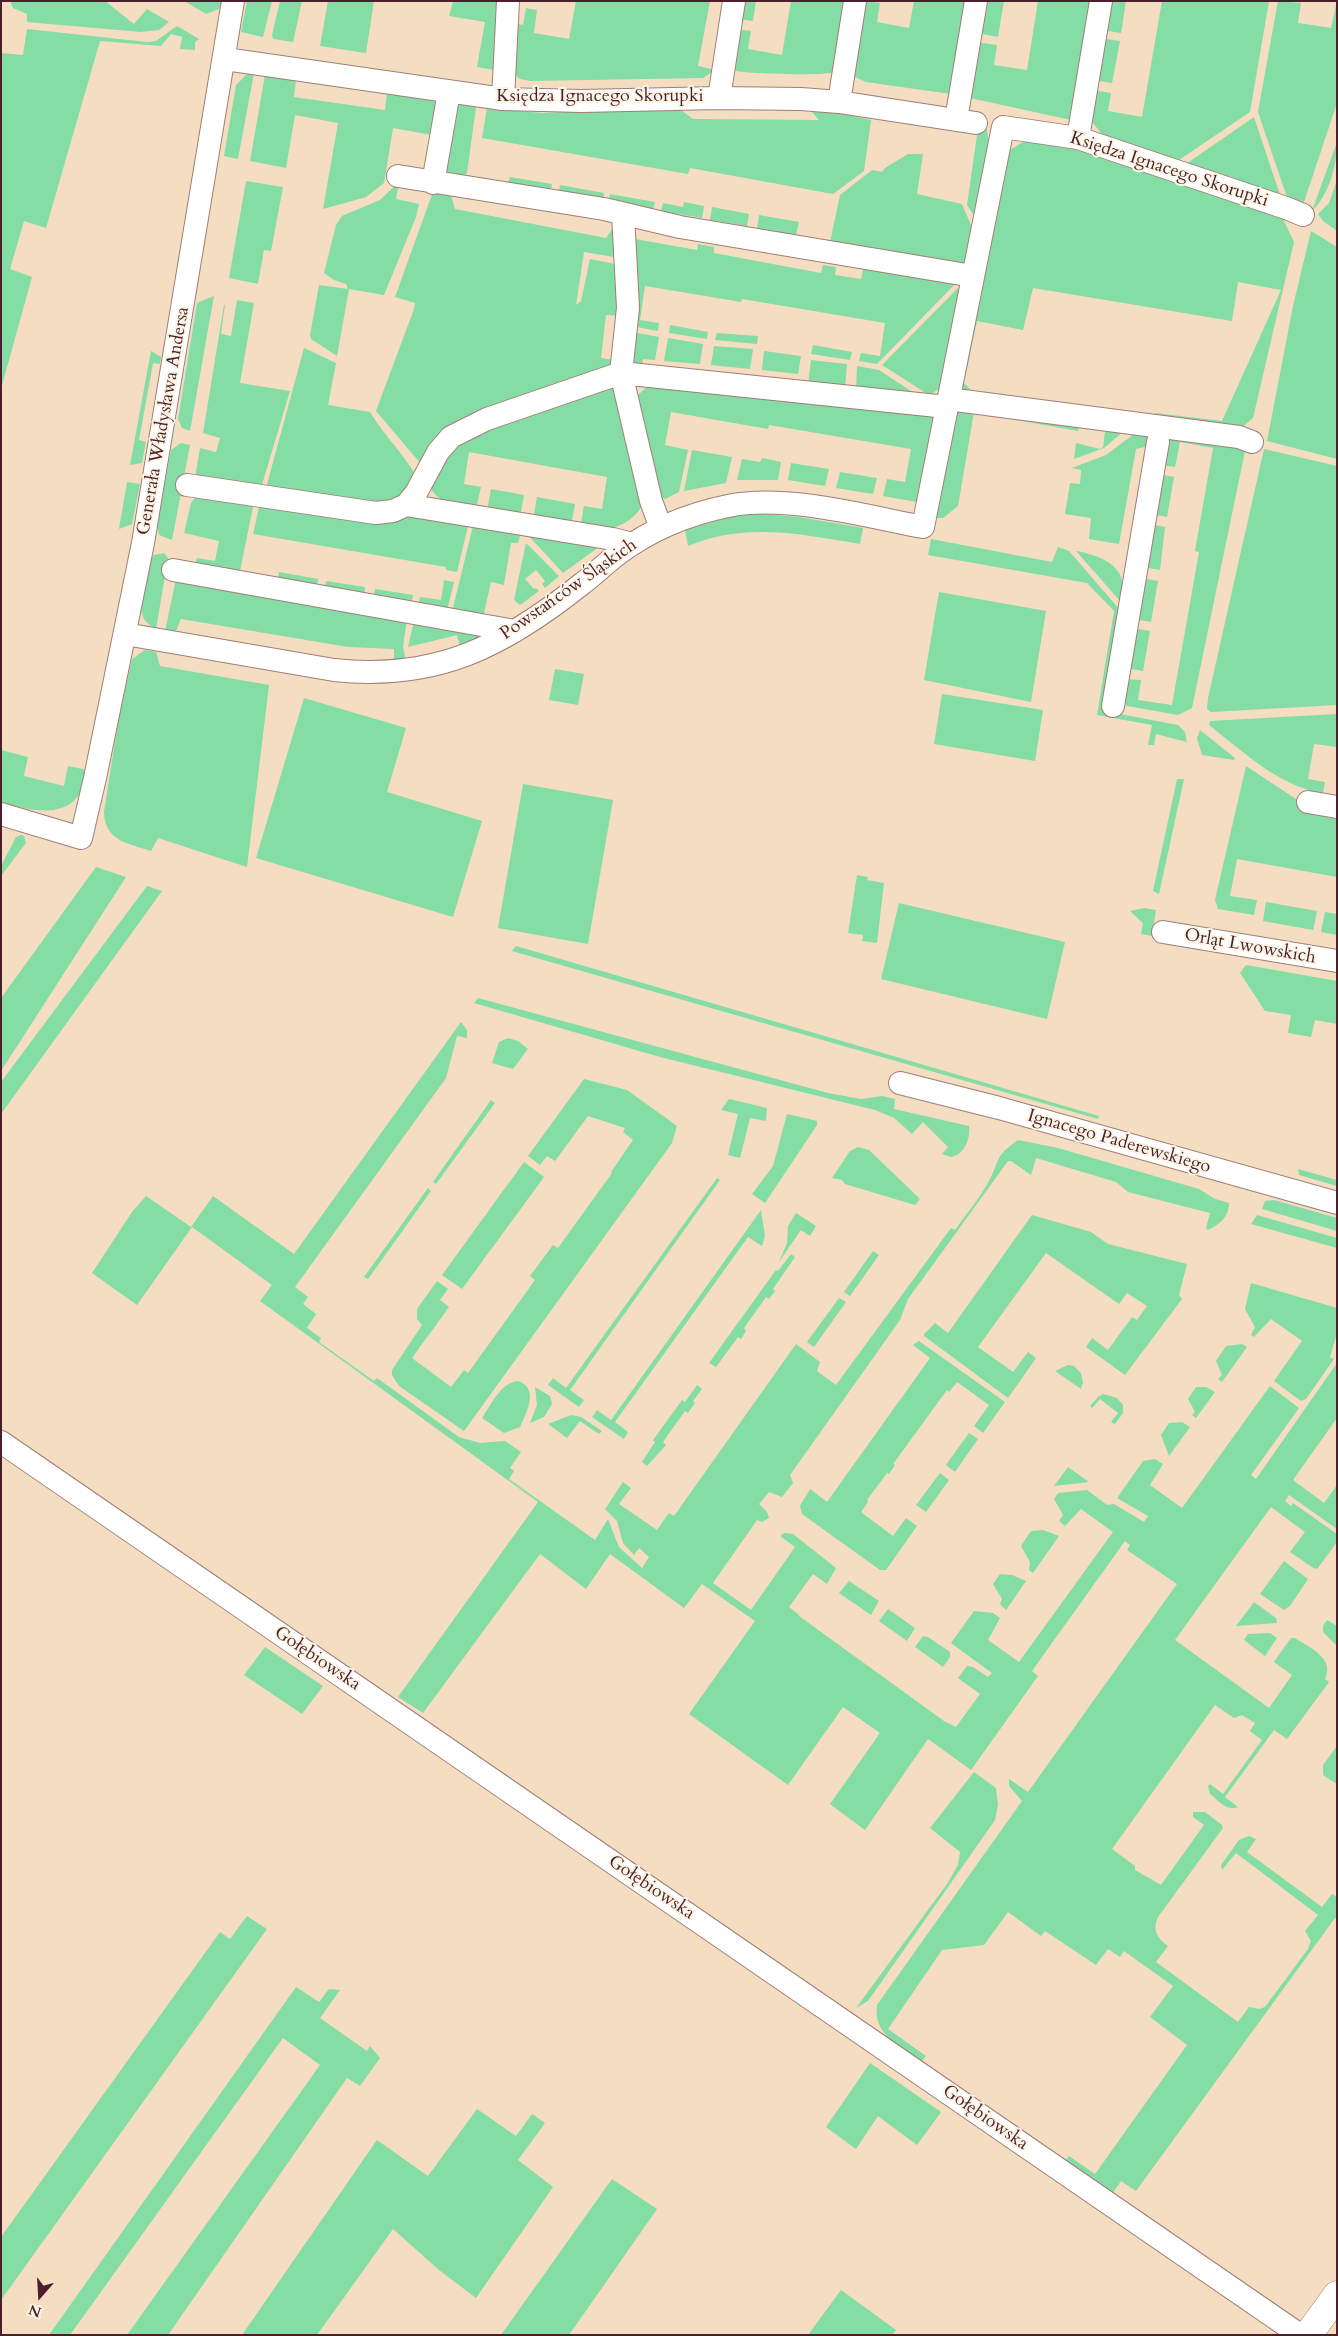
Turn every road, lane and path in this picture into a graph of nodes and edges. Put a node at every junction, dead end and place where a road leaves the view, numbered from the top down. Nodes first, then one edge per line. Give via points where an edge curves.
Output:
1 (234, 1) edge
2 (508, 1) edge
3 (734, 1) edge
4 (855, 1) edge
5 (976, 1) edge
6 (1101, 1) edge
7 (225, 59) junction
8 (449, 92) junction
9 (719, 98) junction
10 (503, 99) junction
11 (839, 102) junction
12 (1078, 138) junction
13 (398, 176) dead end
14 (433, 183) junction
15 (623, 214) junction
16 (1303, 215) dead end
17 (973, 276) junction
18 (621, 373) junction
19 (947, 403) junction
20 (1158, 442) dead end
21 (1252, 442) dead end
22 (187, 485) dead end
23 (406, 505) junction
24 (661, 528) junction
25 (632, 544) junction
26 (173, 570) dead end
27 (515, 631) junction
28 (125, 634) junction
29 (1113, 706) dead end
30 (1308, 802) dead end
31 (1337, 807) edge
32 (1, 814) edge
33 (1163, 932) dead end
34 (1337, 962) edge
35 (900, 1083) dead end
36 (1337, 1203) edge
37 (1, 1442) edge
38 (1337, 2295) edge
39 (1300, 2335) edge
40 (1308, 2335) edge

1 - 7 street, Generała Władysława Andersa
2 - 10 street
3 - 9 street
4 - 11 street
5 - 11 street, Księdza Ignacego Skorupki via 966,122
6 - 12 street
7 - 8 street, Księdza Ignacego Skorupki
7 - 28 street, Generała Władysława Andersa
8 - 10 street, Księdza Ignacego Skorupki
8 - 14 street
9 - 10 street, Księdza Ignacego Skorupki
9 - 11 street, Księdza Ignacego Skorupki
12 - 16 street, Księdza Ignacego Skorupki
12 - 17 street, Księdza Ignacego Skorupki via 1003,127
13 - 14 street
14 - 15 street
15 - 17 street via 680,227
15 - 18 street via 628,308
17 - 19 street
18 - 19 street
18 - 23 street via 487,419 451,437 438,452
18 - 24 street
19 - 21 street via 1141,422 1239,437
19 - 24 street, Powstańców Śląskich via 923,527 803,505 762,504 704,512
20 - 29 street
22 - 23 street via 376,513
23 - 25 street
24 - 25 street, Powstańców Śląskich
25 - 27 street, Powstańców Śląskich
26 - 27 street
27 - 28 street, Powstańców Śląskich via 469,655 436,666 390,673 297,664
28 - 32 street, Generała Władysława Andersa via 81,838
30 - 31 street
33 - 34 street, Orląt Lwowskich
35 - 36 street, Ignacego Paderewskiego via 1008,1110
37 - 39 street, Gołębiowska
38 - 40 main road

